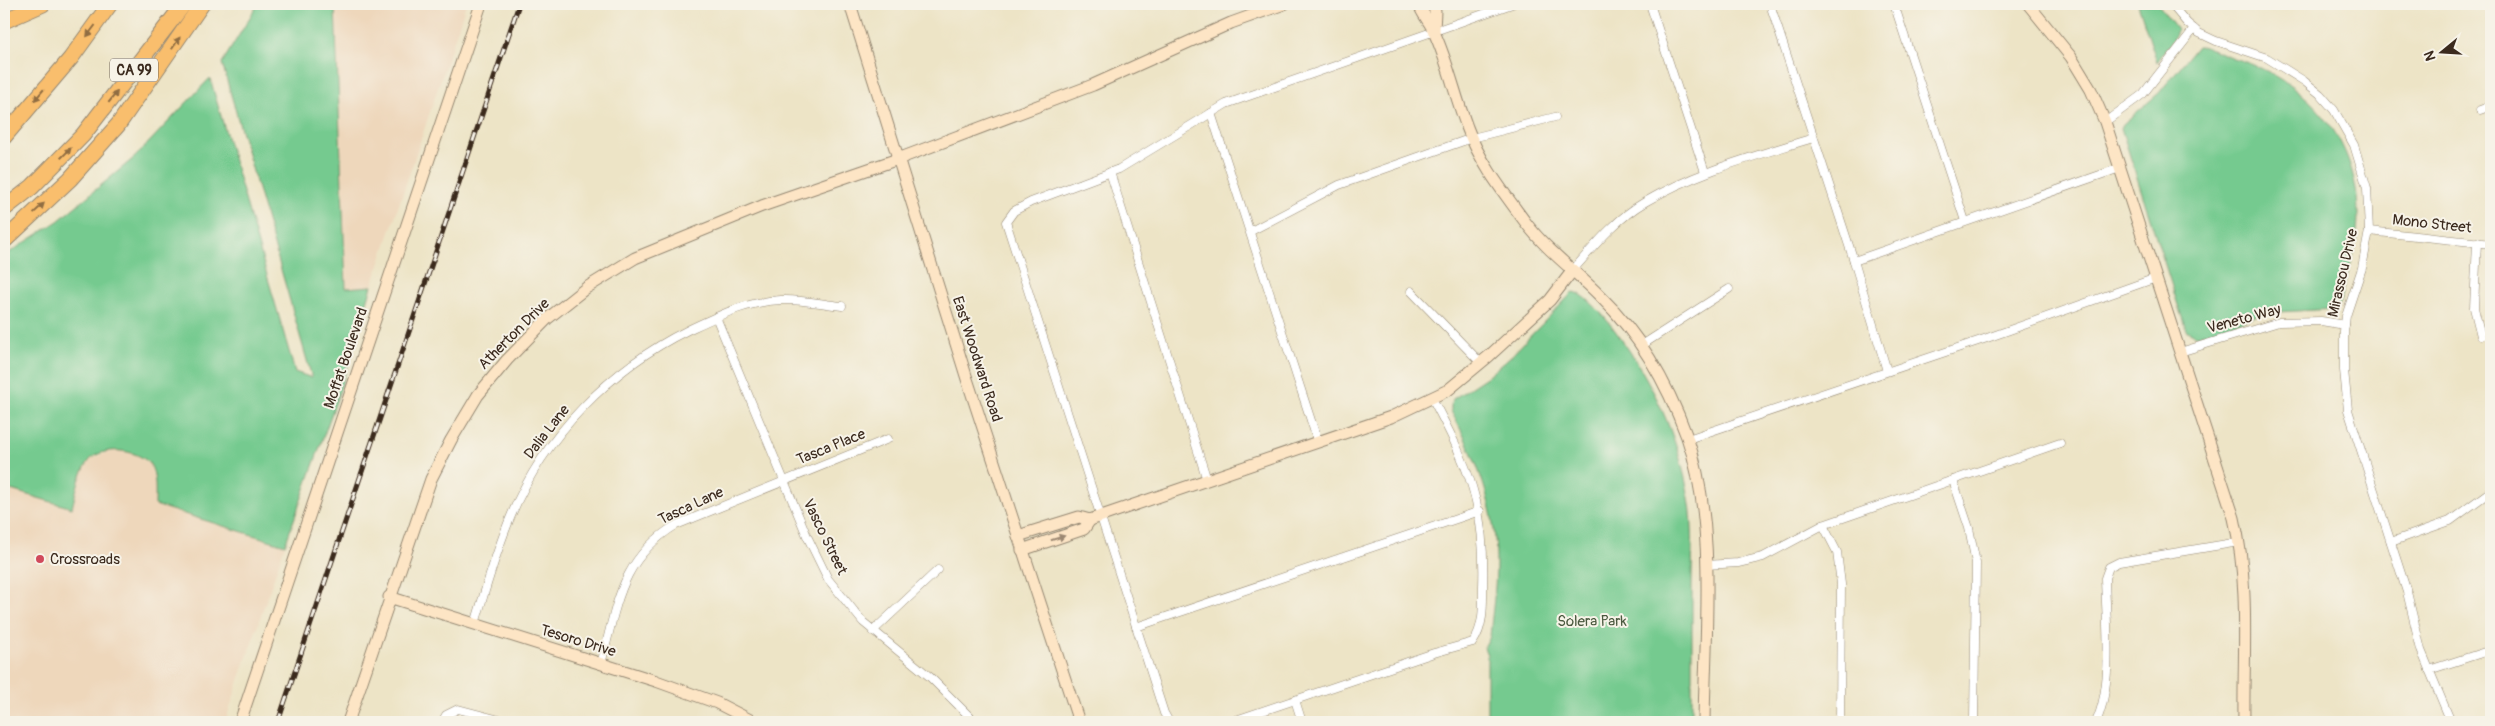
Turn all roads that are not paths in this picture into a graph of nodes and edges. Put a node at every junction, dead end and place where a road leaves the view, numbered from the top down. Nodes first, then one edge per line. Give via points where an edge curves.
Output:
1 (43, 4) edge
2 (110, 4) edge
3 (184, 4) edge
4 (202, 4) edge
5 (481, 4) edge
6 (850, 4) edge
7 (1284, 4) edge
8 (1419, 4) edge
9 (1433, 4) edge
10 (1512, 4) edge
11 (1650, 4) edge
12 (1770, 4) edge
13 (1894, 4) edge
14 (2028, 4) edge
15 (2171, 4) edge
16 (4, 21) edge
17 (2194, 29) junction
18 (1434, 30) junction
19 (2491, 106) edge
20 (2480, 110) dead end
21 (1211, 113) junction
22 (1554, 117) dead end
23 (2105, 122) junction
24 (4, 137) edge
25 (1472, 138) junction
26 (1814, 138) junction
27 (898, 160) junction
28 (2120, 168) junction
29 (1110, 172) junction
30 (1705, 172) junction
31 (4, 209) edge
32 (1965, 221) junction
33 (1251, 231) junction
34 (2369, 231) junction
35 (4, 241) edge
36 (2477, 242) junction
37 (2491, 244) edge
38 (1854, 261) junction
39 (1572, 270) junction
40 (2156, 278) junction
41 (1729, 289) dead end
42 (1411, 291) dead end
43 (842, 306) dead end
44 (716, 317) junction
45 (2345, 325) junction
46 (2481, 336) dead end
47 (1642, 345) junction
48 (2180, 352) junction
49 (1481, 363) junction
50 (1887, 371) junction
51 (1432, 398) junction
52 (888, 439) dead end
53 (1688, 439) junction
54 (1318, 442) junction
55 (2060, 443) dead end
56 (784, 480) junction
57 (1207, 480) junction
58 (1953, 480) junction
59 (2491, 491) edge
60 (1480, 511) junction
61 (1094, 518) junction
62 (1823, 525) junction
63 (1018, 536) junction
64 (2239, 542) junction
65 (2391, 542) junction
66 (1022, 550) junction
67 (1706, 564) junction
68 (938, 570) dead end
69 (389, 597) junction
70 (475, 624) junction
71 (1136, 627) junction
72 (873, 631) junction
73 (2491, 650) edge
74 (601, 664) junction
75 (2429, 670) junction
76 (1295, 700) junction
77 (444, 719) edge
78 (240, 722) edge
79 (348, 722) edge
80 (507, 722) edge
81 (754, 722) edge
82 (975, 722) edge
83 (1079, 722) edge
84 (1169, 722) edge
85 (1230, 722) edge
86 (1302, 722) edge
87 (1704, 722) edge
88 (1840, 722) edge
89 (1974, 722) edge
90 (2096, 722) edge
91 (2244, 722) edge
92 (2451, 722) edge

1 - 16 highway
2 -> 24 highway via 71,58
31 -> 3 highway, CA 99 via 32,187 83,135
35 -> 4 highway via 70,179 118,125
5 - 78 street, Moffat Boulevard
6 - 27 street, East Woodward Road
7 - 27 street, Atherton Drive via 1231,23 1093,85
8 - 18 street
9 - 18 street
10 - 18 street
11 - 30 street
12 - 26 street
13 - 32 street
14 - 23 street via 2071,57
15 - 17 street, Mirassou Drive
17 - 23 street via 2143,94
17 - 34 street, Mirassou Drive via 2216,41 2267,58 2320,94 2345,127 2362,166
18 - 21 street via 1226,104
18 - 25 street
19 - 20 street
21 - 29 street
21 - 33 street
22 - 25 street
23 - 28 street
25 - 33 street via 1339,185
25 - 39 street via 1488,171 1528,225
26 - 30 street
26 - 38 street
27 - 63 street, East Woodward Road
27 - 69 street, Atherton Drive via 762,206 635,258 586,288 547,319 478,395 450,440 431,479
28 - 32 street
28 - 40 street
29 - 57 street
29 - 61 street via 1031,202 1014,211 1006,222
30 - 39 street via 1644,202 1602,238
32 - 38 street
33 - 54 street
34 - 36 street, Mono Street
34 - 45 street, Mirassou Drive
36 - 37 street, Mono Street
36 - 46 street via 2474,308
38 - 50 street
39 - 47 street via 1603,298
39 - 49 street via 1550,300
40 - 48 street
40 - 50 street
41 - 47 street
42 - 49 street
43 - 44 street, Dalia Lane via 782,300 742,307
44 - 56 street, Vasco Street
44 - 70 street, Dalia Lane via 669,340 632,364 600,390 558,437 536,468 512,515
45 - 48 street, Veneto Way via 2321,321 2280,322
45 - 65 street, Mirassou Drive via 2344,370 2348,410
47 - 53 street via 1664,382
48 - 64 street
49 - 51 street via 1448,390
50 - 53 street
51 - 54 street via 1391,417
51 - 60 street via 1461,453
52 - 56 street, Tasca Place
53 - 67 street via 1701,494
54 - 57 street
55 - 58 street
56 - 72 street, Vasco Street via 828,579
56 - 74 street, Tasca Lane via 676,525 659,535 644,550 630,568 621,590
57 - 61 street
58 - 62 street
58 - 89 street via 1969,528 1976,563
59 - 65 street via 2450,520
60 - 71 street
60 - 76 street via 1484,555 1483,602 1480,631 1474,642
61 - 63 street via 1079,517
66 -> 61 street via 1084,529
61 - 71 street
62 - 67 street via 1763,557 1738,563
62 - 88 street via 1837,552 1841,584
63 - 66 street, East Woodward Road
64 - 90 street via 2119,562 2109,567 2105,578 2107,685 2104,706
64 - 91 street via 2245,604
65 - 75 street, Mirassou Drive
66 - 83 street, East Woodward Road
67 - 87 street
68 - 72 street
69 - 70 street, Tesoro Drive
69 - 79 street, Atherton Drive
70 - 74 street, Tesoro Drive
71 - 84 street
72 - 82 street, Vasco Street via 930,677
73 - 75 street
74 - 81 street, Tesoro Drive via 717,703
75 - 92 street, Mirassou Drive
76 - 85 street
76 - 86 street
77 - 80 street via 458,709

